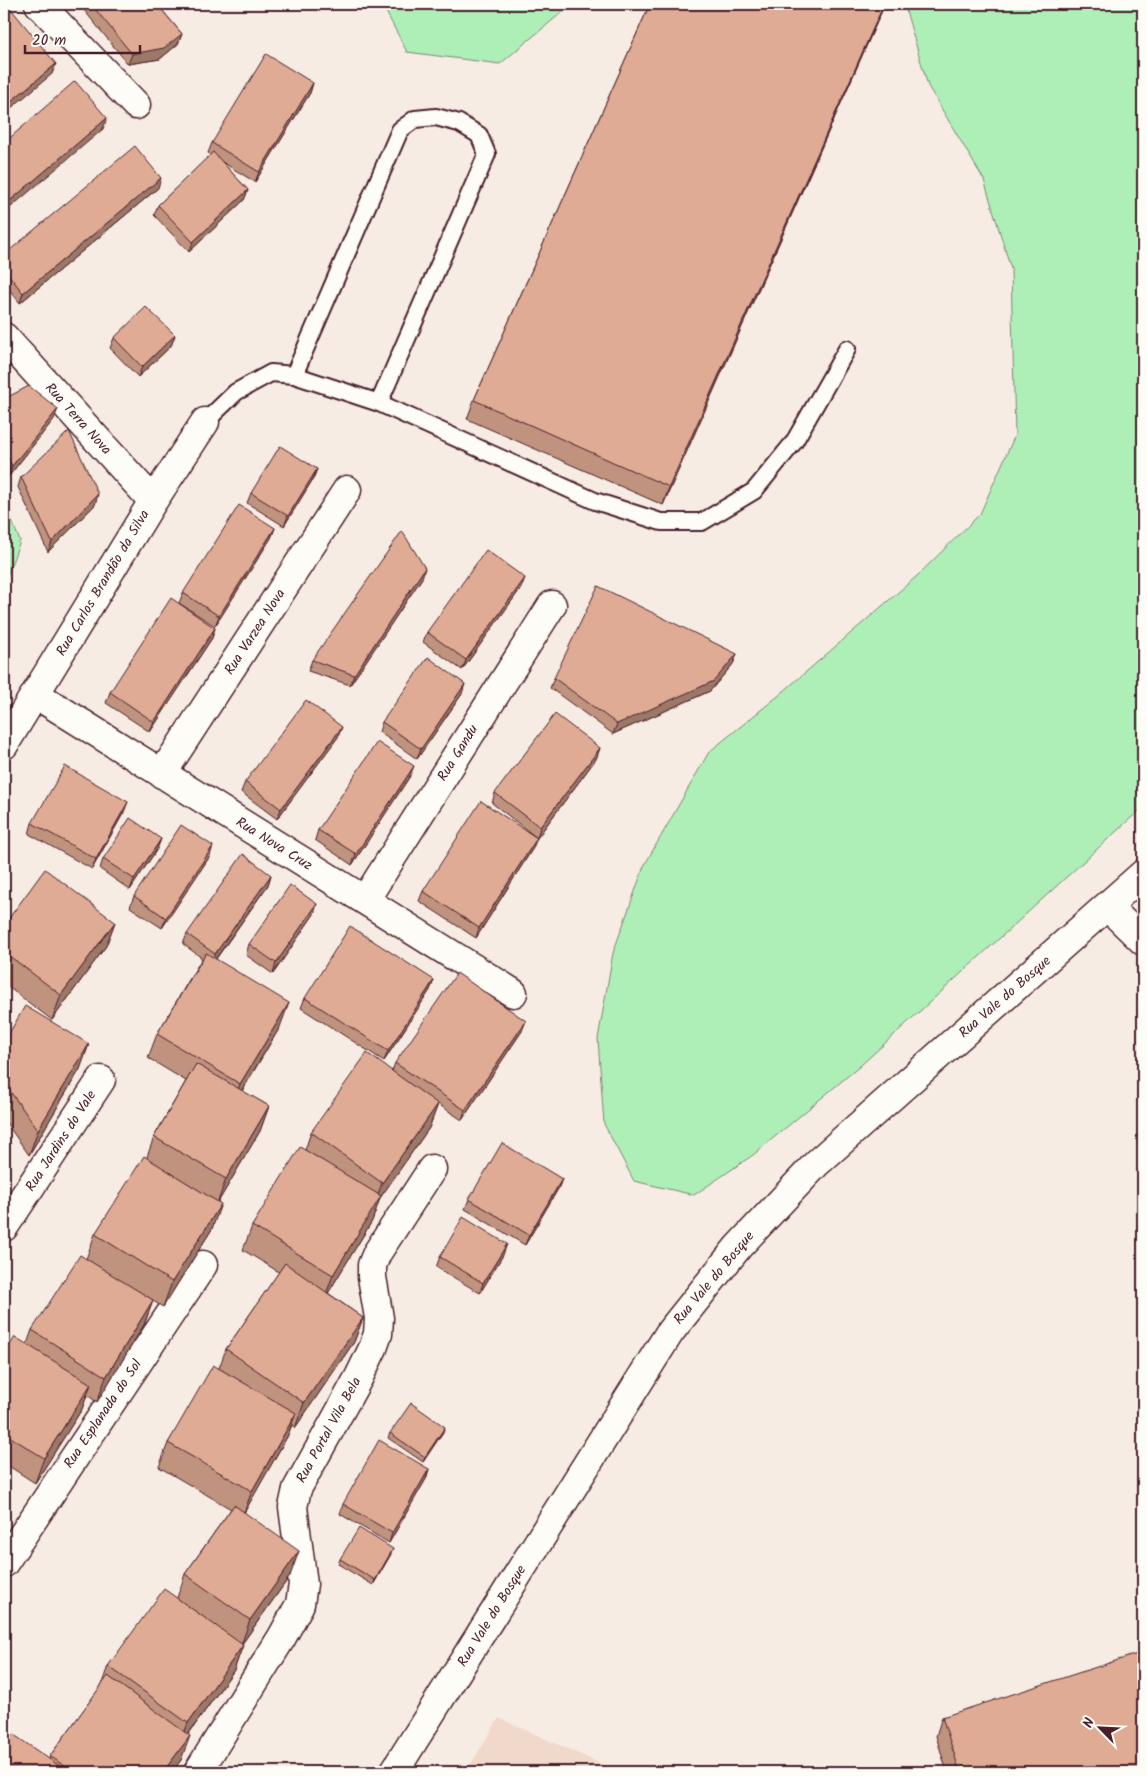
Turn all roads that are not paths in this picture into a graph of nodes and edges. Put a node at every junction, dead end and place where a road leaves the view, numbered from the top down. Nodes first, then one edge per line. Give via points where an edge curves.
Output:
1 (39, 4) edge
2 (136, 105) dead end
3 (4, 338) edge
4 (846, 349) dead end
5 (294, 375) junction
6 (379, 403) junction
7 (205, 422) joint
8 (347, 490) dead end
9 (153, 501) junction
10 (552, 605) dead end
11 (35, 694) junction
12 (4, 746) edge
13 (162, 774) junction
14 (1143, 874) edge
15 (364, 900) junction
16 (1107, 906) junction
17 (1143, 942) edge
18 (513, 993) dead end
19 (101, 1080) dead end
20 (432, 1169) dead end
21 (4, 1227) edge
22 (203, 1265) edge
23 (4, 1563) edge
24 (198, 1772) edge
25 (394, 1772) edge

1 - 2 street
3 - 9 street, Rua Terra Nova
4 - 6 lane via 794,442 754,491 702,522 661,522 595,501
5 - 6 lane
5 - 6 lane via 400,130 415,119 436,117 459,123 479,134 487,154
5 - 7 lane via 271,373 236,392
7 - 9 street, Rua Carlos Brandão da Silva
8 - 13 street, Rua Varzea Nova
9 - 11 street, Rua Carlos Brandão da Silva
10 - 15 street, Rua Gandu
11 - 12 street, Rua Carlos Brandão da Silva
11 - 13 street, Rua Nova Cruz
13 - 15 street, Rua Nova Cruz
14 - 16 street, Rua Vale do Bosque
15 - 18 street, Rua Nova Cruz
16 - 17 street
16 - 25 street, Rua Vale do Bosque via 817,1162 738,1247 670,1332
19 - 21 street, Rua Jardins do Vale
20 - 24 street, Rua Portal Vila Bela via 372,1265 378,1334 297,1489 293,1508 303,1584 300,1604
22 - 23 street, Rua Esplanada do Sol

